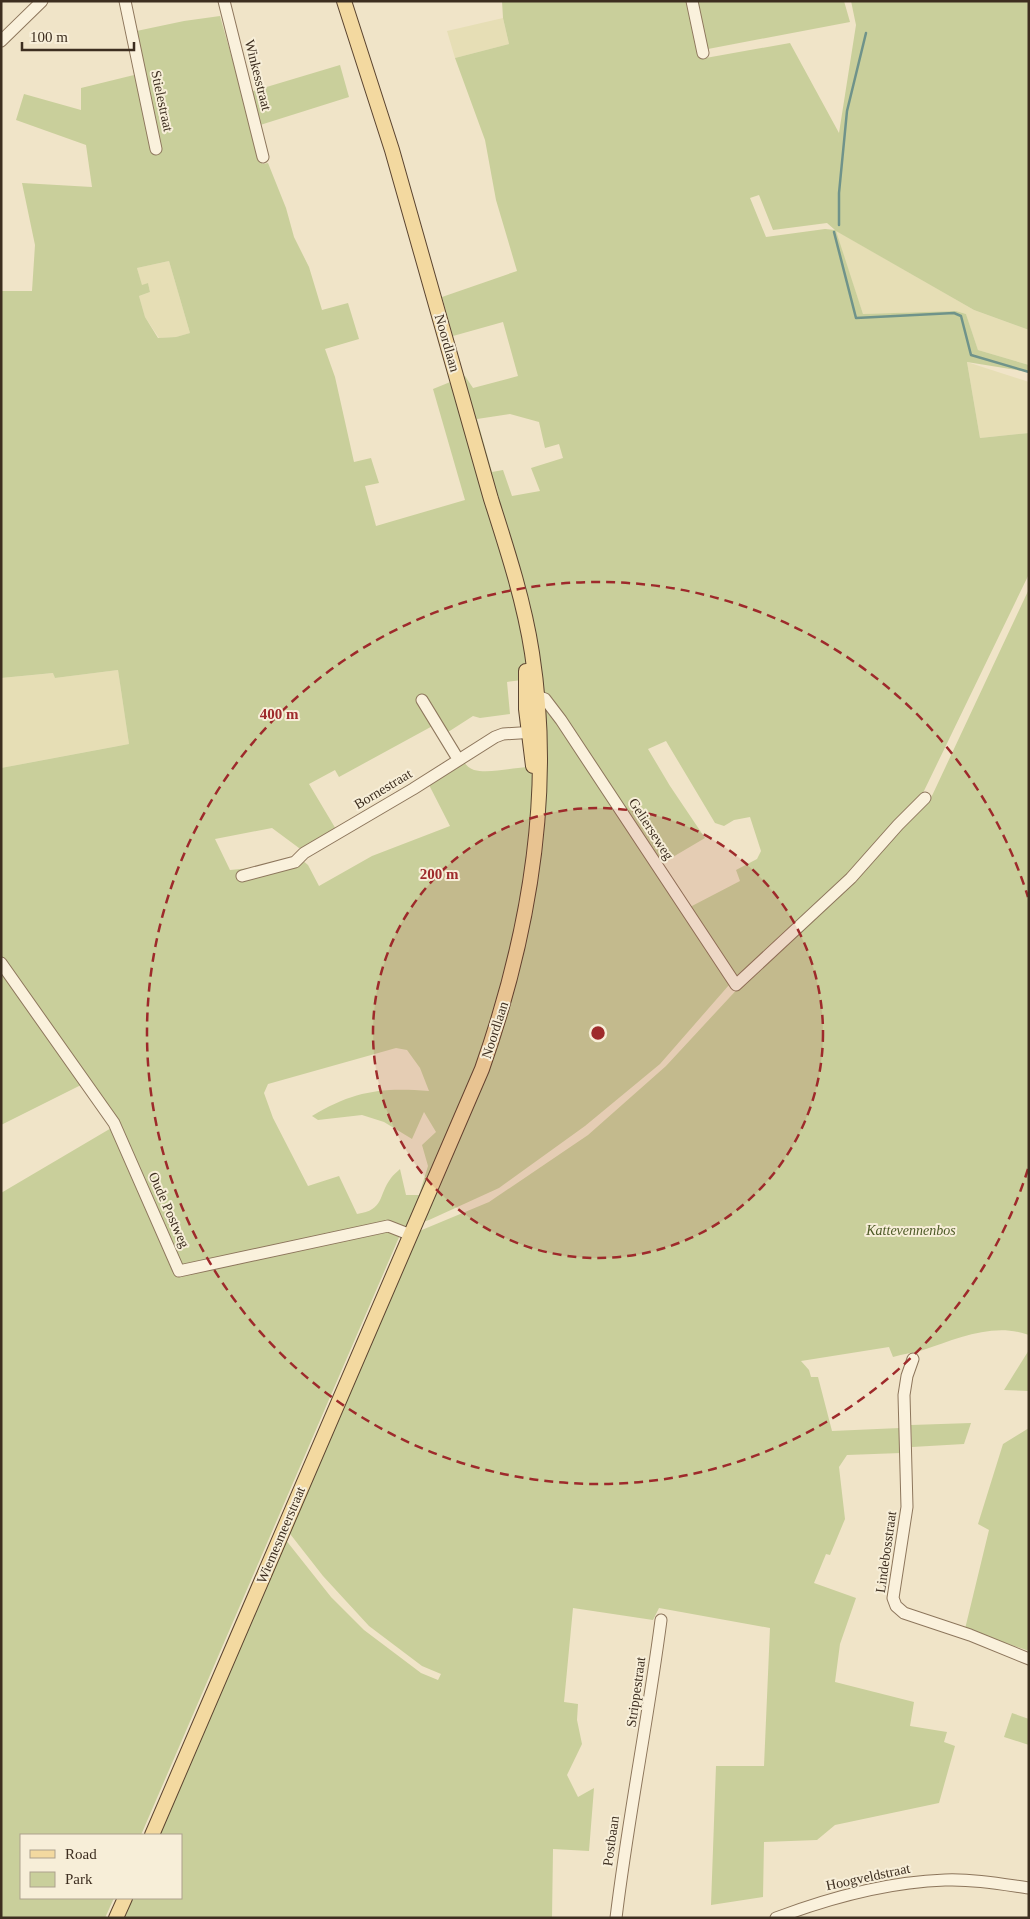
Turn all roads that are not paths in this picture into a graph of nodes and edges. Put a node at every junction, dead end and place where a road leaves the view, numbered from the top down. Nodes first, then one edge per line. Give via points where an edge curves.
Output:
1 (42, 1) edge
2 (125, 1) edge
3 (224, 1) edge
4 (336, 1) edge
5 (344, 1) edge
6 (692, 1) edge
7 (1, 41) edge
8 (703, 53) dead end
9 (372, 89) junction
10 (156, 149) dead end
11 (263, 157) dead end
12 (519, 598) junction
13 (537, 696) junction
14 (422, 700) dead end
15 (534, 732) junction
16 (458, 759) junction
17 (925, 798) dead end
18 (242, 876) dead end
19 (1, 963) edge
20 (411, 1235) junction
21 (913, 1359) dead end
22 (661, 1620) dead end
23 (1029, 1659) edge
24 (638, 1768) joint
25 (152, 1834) edge
26 (1029, 1888) edge
27 (125, 1899) edge
28 (116, 1918) edge
29 (616, 1918) edge
30 (776, 1918) edge

1 - 7 street
2 - 10 street, Stielestraat
3 - 11 street, Winkesstraat
4 - 9 main road, Noordlaan via 361,69
5 - 9 main road, Noordlaan
6 - 8 street
9 - 12 main road, Noordlaan
12 - 13 main road, Noordlaan
12 - 15 main road, Noordlaan
13 - 15 main road, Noordlaan
13 - 17 street, Gelierseweg via 546,699 561,720 736,985 851,878
14 - 16 street
15 - 16 street, Bornestraat via 495,736
15 - 20 main road, Noordlaan via 537,812 532,872 506,998 482,1069
16 - 18 street, Bornestraat via 304,853 295,862
19 - 20 street, Oude Postweg via 114,1123 179,1271 388,1226
20 - 25 main road, Wiemesmeerstraat
21 - 23 street, Lindebosstraat via 904,1395 907,1507 893,1598 896,1606 904,1613
22 - 24 street, Strippestraat
24 - 29 street, Postbaan
26 - 30 street, Hoogveldstraat via 990,1882 915,1882 834,1899
27 - 28 main road

